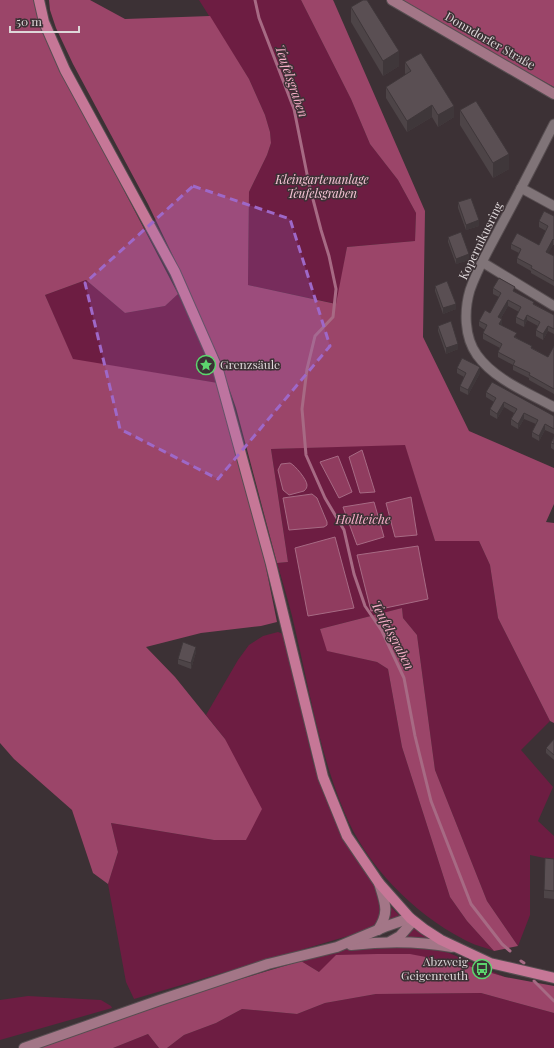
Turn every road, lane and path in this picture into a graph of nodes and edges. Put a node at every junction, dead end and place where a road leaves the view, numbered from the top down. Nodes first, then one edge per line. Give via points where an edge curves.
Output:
1 (39, 0) edge
2 (392, 0) edge
3 (554, 94) edge
4 (554, 124) edge
5 (522, 188) junction
6 (554, 206) edge
7 (482, 262) junction
8 (554, 306) edge
9 (554, 407) edge
10 (379, 883) junction
11 (412, 919) junction
12 (378, 930) junction
13 (389, 942) junction
14 (337, 946) junction
15 (458, 948) junction
16 (554, 978) edge
17 (24, 1048) edge

1 - 10 main road via 44,22 65,70 175,272 218,370 271,564 323,777 347,836
2 - 3 main road, Donndorfer Straße
4 - 5 street, Kopernikusring
5 - 6 street
5 - 7 street, Kopernikusring
7 - 8 street
7 - 9 street, Kopernikusring via 470,290 466,314 466,328 476,354 500,377
10 - 11 main road
10 - 12 main road via 386,910 383,923
11 - 12 main road
11 - 13 main road via 400,936
11 - 15 main road via 441,940
12 - 14 main road
13 - 14 main road
13 - 15 main road
14 - 17 main road via 268,964
15 - 16 main road via 490,963

